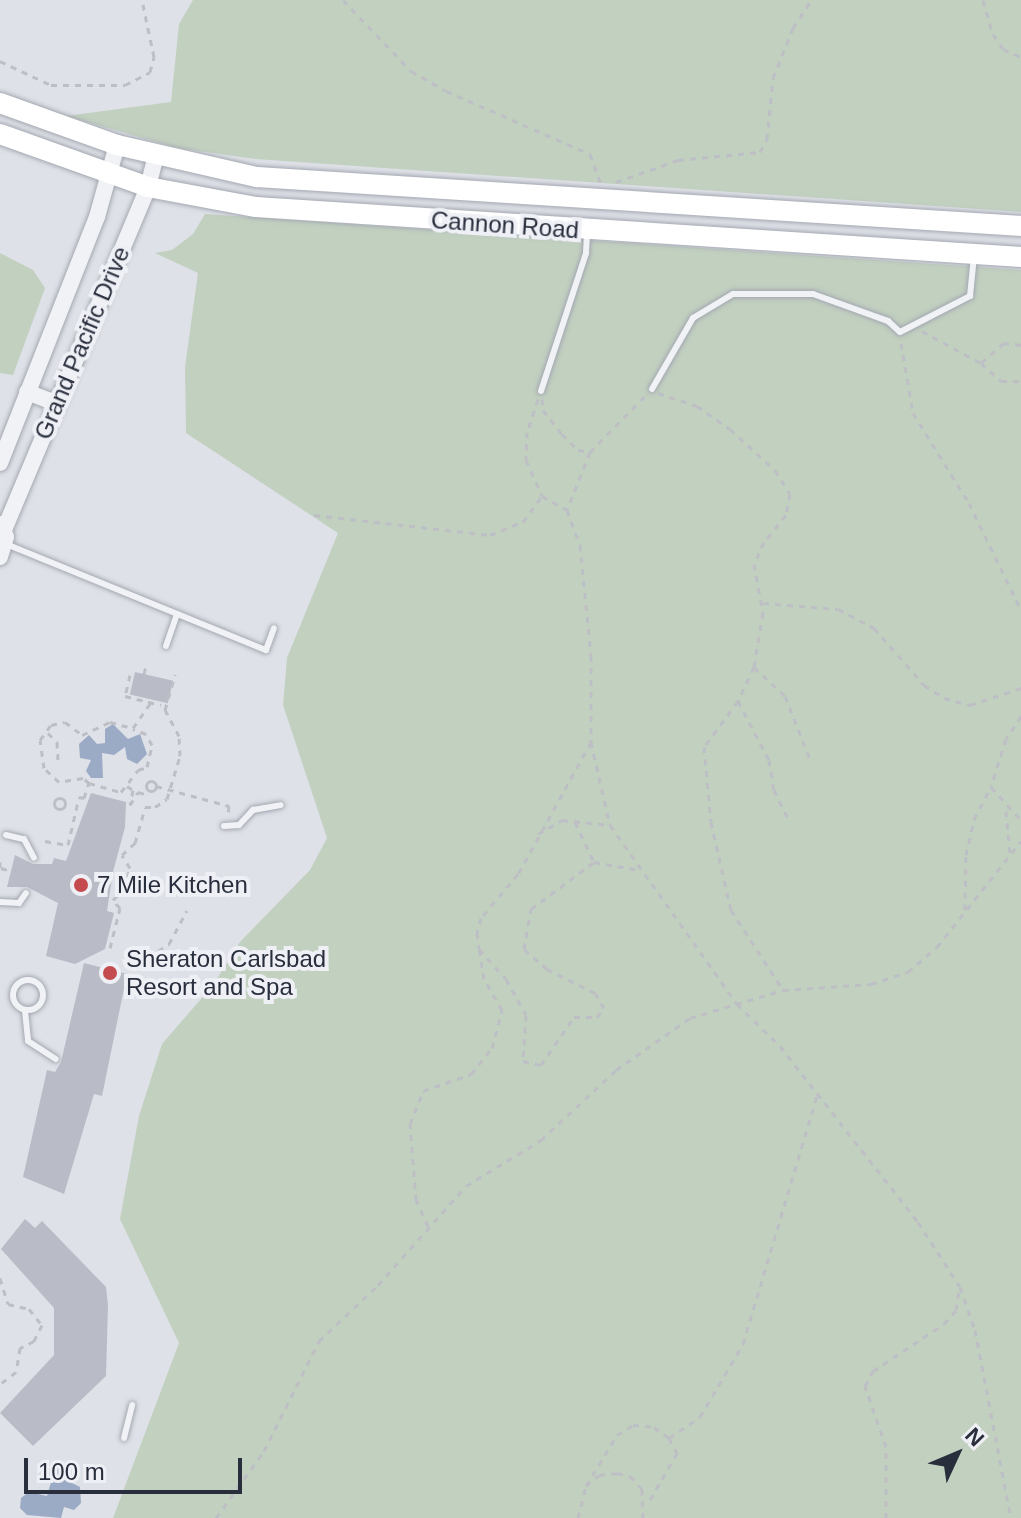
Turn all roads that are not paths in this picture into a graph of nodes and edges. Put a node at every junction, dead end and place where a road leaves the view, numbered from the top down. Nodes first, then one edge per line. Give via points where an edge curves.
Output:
1 (0, 103) edge
2 (0, 134) edge
3 (117, 145) junction
4 (156, 156) junction
5 (109, 176) junction
6 (148, 187) junction
7 (1021, 226) edge
8 (587, 231) junction
9 (974, 254) junction
10 (1021, 257) edge
11 (652, 389) road end
12 (541, 391) road end
13 (27, 392) junction
14 (56, 403) junction
15 (0, 463) edge
16 (3, 539) edge
17 (177, 614) junction
18 (274, 628) dead end
19 (166, 646) dead end
20 (281, 805) dead end
21 (224, 826) dead end
22 (6, 835) dead end
23 (34, 858) dead end
24 (26, 893) dead end
25 (0, 902) edge
26 (25, 1011) junction
27 (56, 1059) dead end
28 (132, 1405) dead end
29 (124, 1438) dead end

1 - 3 main road, Cannon Road
2 - 5 main road, Cannon Road
3 - 4 main road, Cannon Road
3 - 5 street, Grand Pacific Drive
4 - 6 street, Grand Pacific Drive
4 - 7 main road, Cannon Road via 257,177 313,182
5 - 6 main road, Cannon Road
5 - 13 street, Grand Pacific Drive
6 - 8 main road, Cannon Road via 256,207
6 - 14 street, Grand Pacific Drive
8 - 9 main road, Cannon Road
8 - 12 lane via 586,253
9 - 10 main road, Cannon Road
9 - 11 lane via 970,296 900,332 888,321 813,294 733,294 693,318
13 - 14 street
13 - 15 street, Grand Pacific Drive
14 - 16 street, Grand Pacific Drive
16 - 17 lane
17 - 18 lane via 266,650
17 - 19 lane
20 - 21 lane via 258,809 239,825
22 - 23 lane via 24,839
24 - 25 lane via 19,903
26 - 26 lane via 39,1006 42,997 36,983 27,980 12,992
26 - 27 lane via 28,1041
28 - 29 lane

